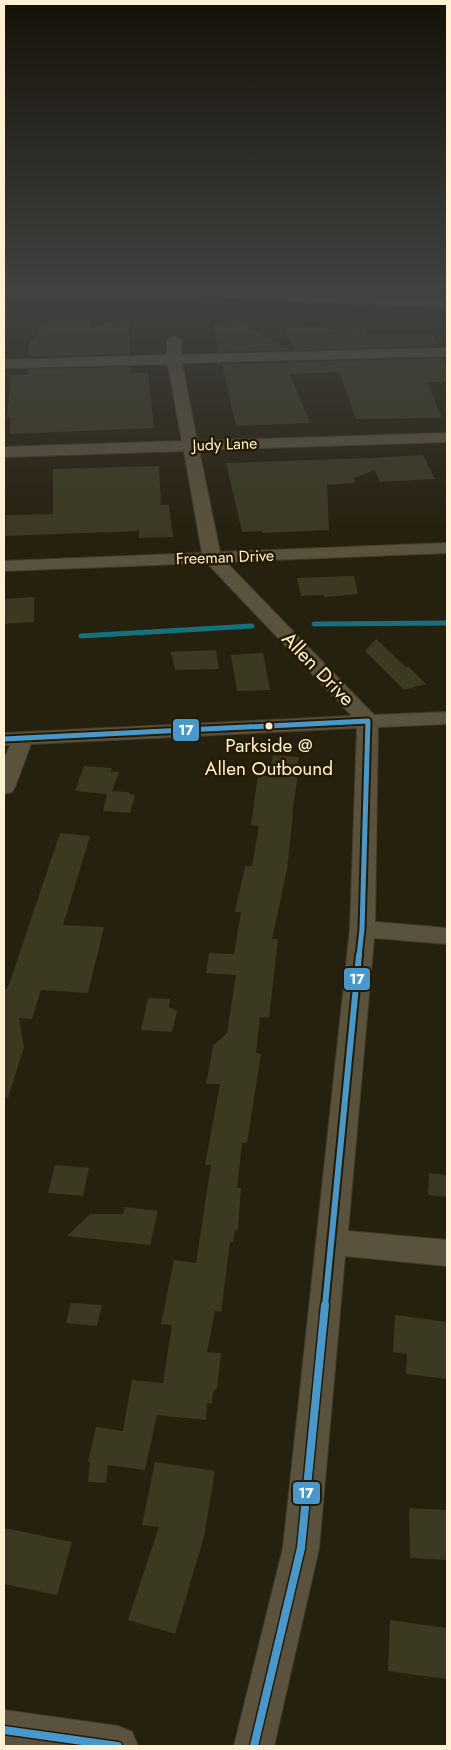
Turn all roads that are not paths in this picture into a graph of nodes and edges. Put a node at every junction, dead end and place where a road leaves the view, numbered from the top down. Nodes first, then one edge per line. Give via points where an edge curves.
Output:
1 (177, 374) edge
2 (447, 437) edge
3 (192, 445) junction
4 (4, 452) edge
5 (447, 548) edge
6 (212, 558) junction
7 (4, 566) edge
8 (447, 718) edge
9 (368, 721) junction
10 (13, 738) edge
11 (4, 787) edge
12 (362, 929) junction
13 (447, 936) edge
14 (331, 1242) junction
15 (447, 1253) edge
16 (4, 1730) edge
17 (118, 1746) edge
18 (254, 1746) edge

1 - 3 street
2 - 3 street, Judy Lane
3 - 4 street, Judy Lane
3 - 6 street
5 - 6 street, Freeman Drive
6 - 7 street, Freeman Drive
6 - 9 street, Allen Drive
8 - 9 street
9 - 10 street
9 - 12 street, Allen Drive
10 - 11 street
12 - 13 street
12 - 14 street, Allen Drive
14 - 15 street
14 - 18 street, Allen Drive via 301,1548
16 - 17 street

